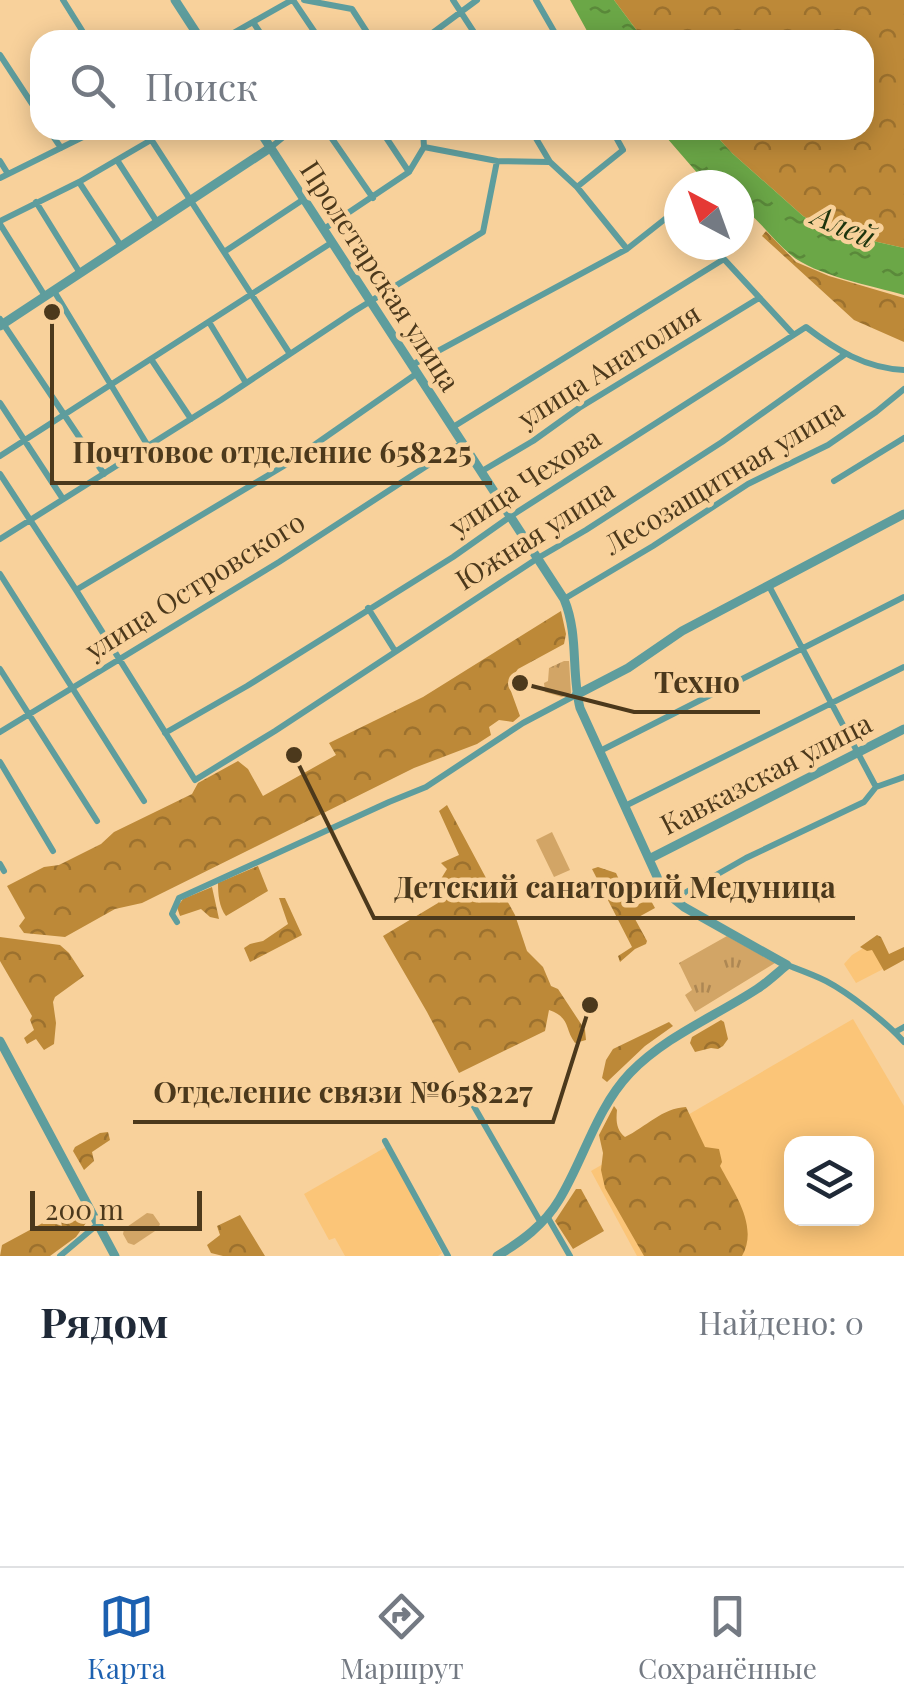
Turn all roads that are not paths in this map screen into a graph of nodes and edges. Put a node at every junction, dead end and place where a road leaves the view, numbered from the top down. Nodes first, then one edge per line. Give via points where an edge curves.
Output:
1 (63, 0) edge
2 (175, 0) edge
3 (292, 0) edge
4 (304, 0) edge
5 (453, 0) edge
6 (477, 0) edge
7 (536, 0) edge
8 (326, 2) edge
9 (461, 11) junction
10 (253, 22) junction
11 (82, 30) edge
12 (194, 30) edge
13 (238, 30) edge
14 (258, 30) edge
15 (313, 30) edge
16 (366, 30) edge
17 (436, 30) edge
18 (473, 30) edge
19 (554, 30) edge
20 (0, 55) edge
21 (30, 101) edge
22 (56, 140) edge
23 (77, 140) edge
24 (151, 140) joint
25 (265, 140) edge
26 (280, 140) edge
27 (333, 140) edge
28 (388, 140) edge
29 (424, 140) edge
30 (537, 140) edge
31 (617, 140) edge
32 (424, 147) junction
33 (61, 148) junction
34 (270, 148) junction
35 (117, 160) junction
36 (0, 161) edge
37 (498, 161) junction
38 (550, 162) junction
39 (409, 172) junction
40 (4, 176) edge
41 (79, 182) junction
42 (578, 187) junction
43 (373, 198) junction
44 (304, 199) junction
45 (191, 200) junction
46 (36, 202) junction
47 (664, 221) edge
48 (157, 222) junction
49 (0, 223) edge
50 (323, 229) junction
51 (331, 242) junction
52 (121, 246) junction
53 (627, 249) junction
54 (224, 252) junction
55 (722, 260) edge
56 (725, 260) edge
57 (80, 273) junction
58 (50, 294) junction
59 (252, 294) junction
60 (759, 298) junction
61 (370, 303) junction
62 (209, 322) junction
63 (1, 323) edge
64 (793, 334) junction
65 (290, 354) junction
66 (844, 355) junction
67 (151, 360) junction
68 (413, 370) junction
69 (904, 370) edge
70 (246, 382) junction
71 (112, 385) junction
72 (904, 389) edge
73 (0, 403) edge
74 (64, 415) junction
75 (190, 419) junction
76 (453, 427) junction
77 (904, 438) edge
78 (24, 440) junction
79 (463, 442) junction
80 (148, 446) junction
81 (0, 456) edge
82 (482, 471) junction
83 (0, 474) edge
84 (104, 474) junction
85 (834, 481) dead end
86 (64, 500) junction
87 (904, 514) edge
88 (512, 516) junction
89 (31, 520) junction
90 (0, 539) edge
91 (538, 558) junction
92 (0, 574) edge
93 (769, 586) junction
94 (76, 590) junction
95 (904, 598) edge
96 (564, 600) junction
97 (368, 608) junction
98 (804, 649) junction
99 (395, 651) junction
100 (118, 660) junction
101 (904, 667) edge
102 (0, 668) edge
103 (73, 687) junction
104 (576, 695) junction
105 (831, 704) junction
106 (28, 715) junction
107 (904, 729) edge
108 (0, 732) edge
109 (165, 733) junction
110 (600, 751) junction
111 (858, 752) junction
112 (0, 762) edge
113 (904, 777) edge
114 (876, 787) junction
115 (144, 801) dead end
116 (625, 806) junction
117 (98, 821) dead end
118 (54, 851) dead end
119 (649, 860) junction
120 (674, 900) junction
121 (176, 922) dead end
122 (788, 966) junction
123 (904, 1027) edge
124 (895, 1032) junction
125 (0, 1041) edge
126 (904, 1042) edge
127 (468, 1096) dead end
128 (385, 1141) dead end
129 (544, 1220) junction
130 (98, 1224) junction
131 (60, 1256) edge
132 (115, 1256) edge
133 (448, 1256) edge
134 (498, 1256) edge
135 (570, 1256) edge

1 - 11 street
2 - 12 street
3 - 10 street
3 - 15 street
4 - 8 street
5 - 9 street
6 - 9 street
7 - 19 street
8 - 16 street via 352,9
9 - 17 street
9 - 18 street
10 - 13 street
10 - 14 street
20 - 21 street
22 - 33 street
23 - 33 street
24 - 35 street
24 - 45 street
25 - 34 street, Пролетарская улица
26 - 34 street
27 - 43 street
28 - 39 street
29 - 32 street
30 - 38 street
31 - 42 street via 622,150
32 - 37 street
32 - 39 street
33 - 40 street
34 - 44 street, Пролетарская улица
34 - 45 street
35 - 41 street
35 - 48 street
36 - 40 street
37 - 38 street
37 - 61 street via 483,232
38 - 42 street
39 - 43 street
41 - 46 street
41 - 52 street
42 - 53 street
43 - 50 street
44 - 50 street, Пролетарская улица
44 - 54 street
45 - 48 street
45 - 54 street
46 - 49 street
46 - 57 street
47 - 53 street
48 - 52 street
49 - 58 street
50 - 51 street, Пролетарская улица
51 - 59 street
51 - 61 street, Пролетарская улица
52 - 57 street
53 - 68 street
54 - 59 street
55 - 76 street
56 - 60 street
57 - 58 street
58 - 63 street
58 - 71 street
59 - 62 street
59 - 65 street
60 - 64 street
60 - 82 street, улица Анатолия
61 - 65 street
61 - 68 street, Пролетарская улица
62 - 67 street
62 - 70 street
63 - 74 street
64 - 66 street, улица Чехова via 806,327
64 - 88 street, улица Чехова
65 - 70 street
66 - 69 street
66 - 91 street, Южная улица via 722,442
67 - 71 street
67 - 75 street
68 - 76 street, Пролетарская улица
68 - 94 street via 287,464
70 - 75 street
71 - 74 street
71 - 80 street
72 - 96 street, Лесозащитная улица via 828,444 748,484
73 - 78 street
74 - 78 street
74 - 84 street
75 - 80 street
76 - 79 street, Пролетарская улица
77 - 85 street
78 - 81 street
78 - 86 street
79 - 82 street, Пролетарская улица
79 - 100 street, улица Островского
80 - 84 street
82 - 88 street, Пролетарская улица
83 - 89 street
84 - 86 street
86 - 89 street
87 - 93 street
88 - 91 street, Пролетарская улица
88 - 97 street, улица Чехова
89 - 90 street
89 - 94 street
91 - 96 street, Пролетарская улица
91 - 99 street, Южная улица
92 - 103 street
93 - 98 street
93 - 104 street
94 - 100 street
95 - 98 street
96 - 104 street, Пролетарская улица via 574,627
97 - 99 street
97 - 109 street, улица Чехова
98 - 105 street
98 - 110 street
99 - 109 street, Южная улица via 194,780
100 - 103 street, улица Островского
100 - 109 street
101 - 105 street
102 - 106 street
103 - 106 street, улица Островского
103 - 115 street
104 - 110 street, Пролетарская улица
104 - 121 street via 426,787 179,898
105 - 111 street
105 - 116 street
106 - 108 street, улица Островского
106 - 117 street
107 - 111 street, Кавказская улица
110 - 116 street, Пролетарская улица
111 - 114 street
111 - 119 street, Кавказская улица
112 - 118 street
113 - 114 street
114 - 120 street via 864,802
116 - 119 street, Пролетарская улица
119 - 120 street, Пролетарская улица
120 - 122 street, Пролетарская улица
122 - 124 street, Пролетарская улица via 837,988
122 - 129 street via 629,1074
123 - 124 street
124 - 126 street, Пролетарская улица
125 - 130 street
127 - 129 street
128 - 133 street
129 - 134 street
129 - 135 street
130 - 131 street
130 - 132 street

